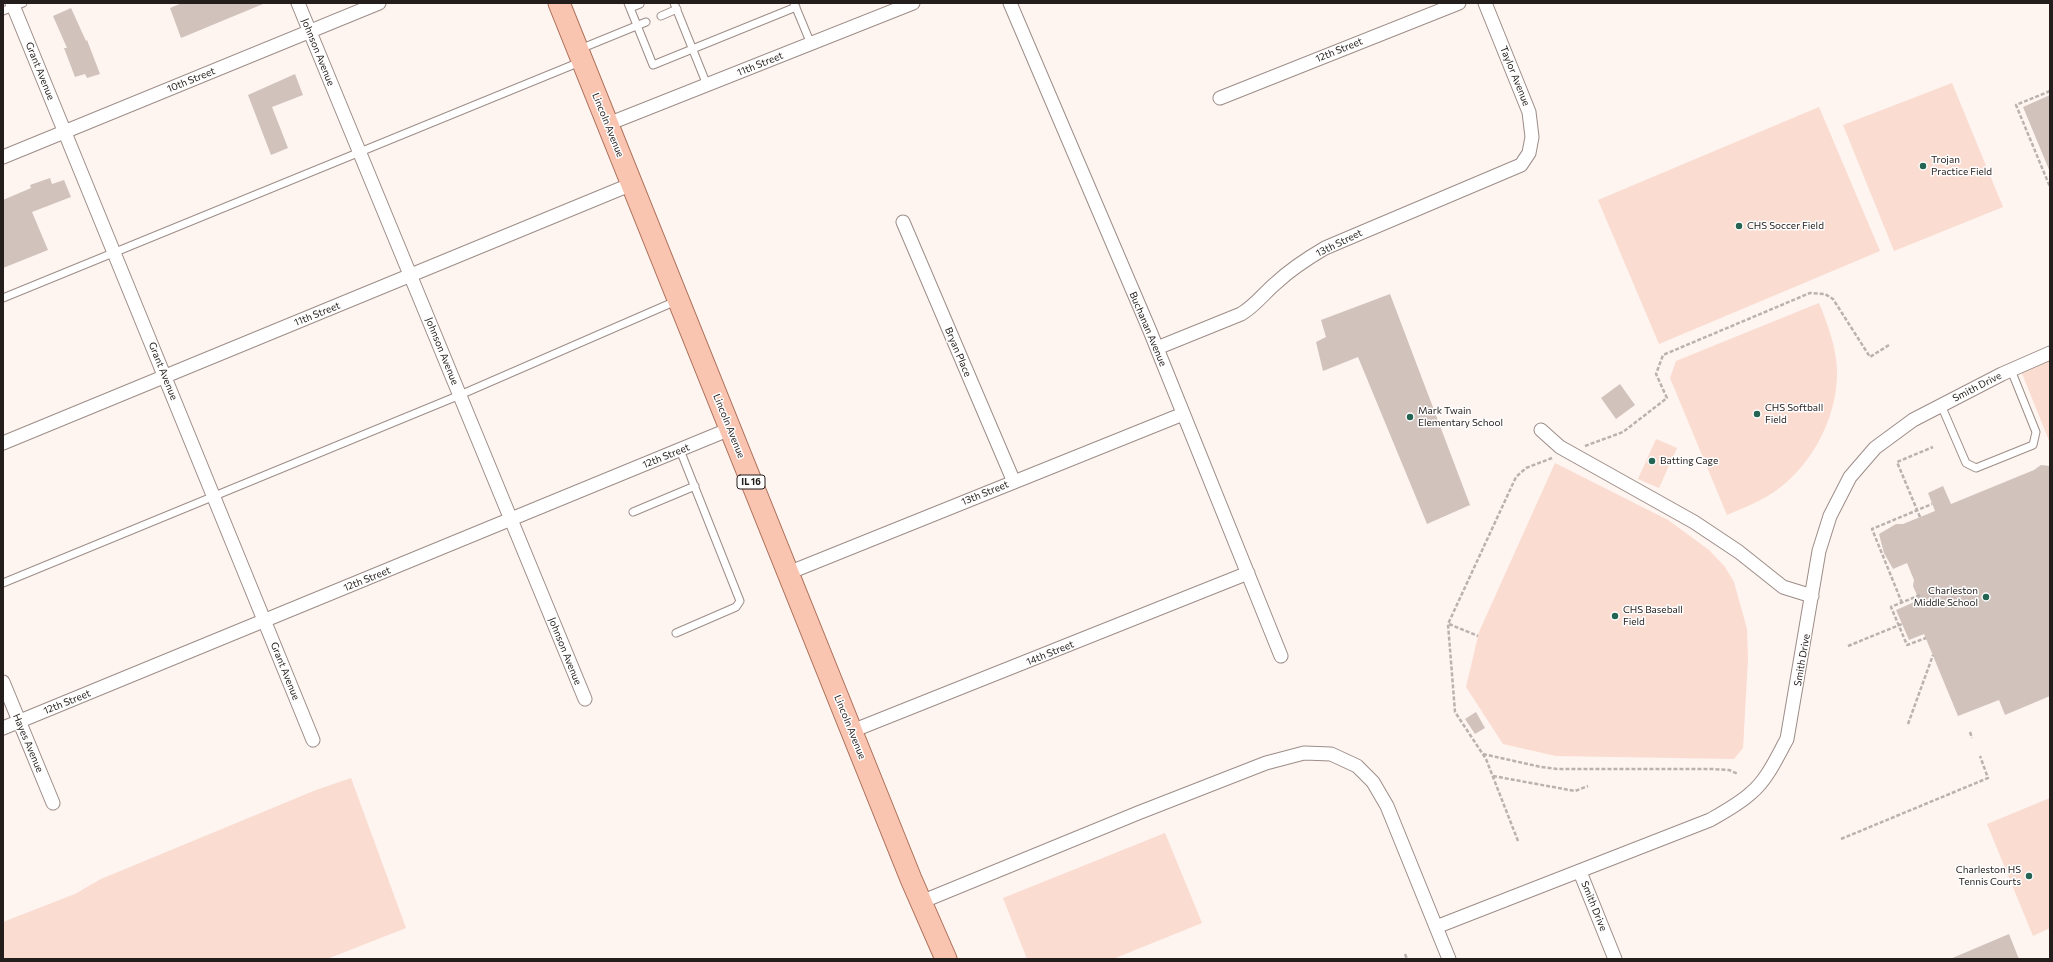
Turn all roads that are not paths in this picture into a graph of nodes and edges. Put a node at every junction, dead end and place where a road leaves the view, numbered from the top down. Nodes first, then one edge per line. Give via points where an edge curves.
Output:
1 (298, 3) edge
2 (379, 3) edge
3 (559, 3) edge
4 (913, 3) edge
5 (1010, 3) edge
6 (1459, 3) edge
7 (1484, 3) edge
8 (640, 4) dead end
9 (795, 5) edge
10 (13, 6) edge
11 (629, 6) edge
12 (676, 6) edge
13 (662, 16) dead end
14 (646, 22) dead end
15 (637, 26) junction
16 (310, 31) junction
17 (811, 44) junction
18 (692, 48) junction
19 (580, 55) junction
20 (707, 85) junction
21 (1220, 98) dead end
22 (608, 124) junction
23 (65, 132) junction
24 (360, 152) junction
25 (1529, 153) joint
26 (3, 157) edge
27 (632, 184) junction
28 (903, 222) dead end
29 (114, 252) junction
30 (410, 275) junction
31 (3, 298) edge
32 (678, 300) junction
33 (1156, 348) junction
34 (2050, 353) edge
35 (2010, 370) junction
36 (165, 376) junction
37 (460, 395) junction
38 (1941, 405) junction
39 (1183, 414) junction
40 (730, 429) junction
41 (1541, 430) dead end
42 (3, 443) edge
43 (680, 450) junction
44 (1014, 482) junction
45 (694, 486) junction
46 (214, 496) junction
47 (633, 512) dead end
48 (511, 520) junction
49 (788, 572) junction
50 (1248, 573) junction
51 (3, 583) edge
52 (1812, 596) junction
53 (265, 621) junction
54 (676, 633) dead end
55 (1281, 656) dead end
56 (3, 682) edge
57 (585, 699) dead end
58 (19, 722) junction
59 (3, 728) edge
60 (852, 731) junction
61 (313, 740) dead end
62 (54, 803) dead end
63 (1580, 872) junction
64 (921, 902) junction
65 (1436, 927) junction
66 (946, 959) edge
67 (1449, 959) edge
68 (1615, 959) edge

1 - 16 street, Johnson Avenue
2 - 16 street, 10th Street
3 - 19 main road, Lincoln Avenue / IL 16
4 - 17 street, 11th Street
5 - 33 street, Buchanan Avenue
6 - 21 street, 12th Street
7 - 25 street, Taylor Avenue via 1529,112 1532,137
8 - 11 lane
9 - 17 lane
9 - 18 lane
10 - 23 street, Grant Avenue
11 - 15 lane
12 - 13 lane
12 - 18 lane
14 - 15 lane
15 - 18 lane via 652,65
15 - 19 lane
16 - 23 street, 10th Street
16 - 24 street, Johnson Avenue
17 - 20 street, 11th Street
18 - 20 lane
19 - 22 main road, Lincoln Avenue / IL 16
19 - 24 lane
20 - 22 street, 11th Street
22 - 27 main road, Lincoln Avenue / IL 16
23 - 26 street, 10th Street
23 - 29 street, Grant Avenue
24 - 29 lane
24 - 30 street, Johnson Avenue
25 - 33 street, 13th Street via 1521,165 1325,248 1275,283 1250,309
27 - 30 street, 11th Street
27 - 32 main road, Lincoln Avenue / IL 16
28 - 44 street, Bryan Place
29 - 31 lane
29 - 36 street, Grant Avenue
30 - 36 street, 11th Street
30 - 37 street, Johnson Avenue
32 - 37 lane
32 - 40 main road, Lincoln Avenue / IL 16
33 - 39 street, Buchanan Avenue
34 - 35 street, Smith Drive
35 - 38 street, Smith Drive
35 - 38 lane via 2036,432 2032,445 1976,468 1966,464
36 - 42 street, 11th Street
36 - 46 street, Grant Avenue
37 - 46 lane
37 - 48 street, Johnson Avenue
38 - 52 street, Smith Drive via 1912,420 1875,448 1850,477 1828,523 1819,551
39 - 44 street, 13th Street
39 - 50 street, Buchanan Avenue
40 - 43 street, 12th Street
40 - 49 main road, Lincoln Avenue / IL 16
41 - 52 street via 1569,452 1694,522 1739,552 1783,587
43 - 45 lane
43 - 48 street, 12th Street
44 - 49 street, 13th Street
45 - 47 lane
45 - 54 lane via 740,601 736,607
46 - 51 lane
46 - 53 street, Grant Avenue
48 - 53 street, 12th Street
48 - 57 street, Johnson Avenue
49 - 60 main road, Lincoln Avenue / IL 16
50 - 55 street, Buchanan Avenue
50 - 60 street, 14th Street
52 - 63 street, Smith Drive via 1787,739 1774,763 1752,793 1710,820
53 - 58 street, 12th Street
53 - 61 street, Grant Avenue
56 - 58 street, Hayes Avenue
58 - 59 street, 12th Street
58 - 62 street, Hayes Avenue
60 - 64 main road, Lincoln Avenue / IL 16
63 - 65 street
63 - 68 street, Smith Drive
64 - 65 street via 1266,763 1304,754 1331,754 1357,766 1374,782 1387,806
64 - 66 main road, Lincoln Avenue / IL 16
65 - 67 street

